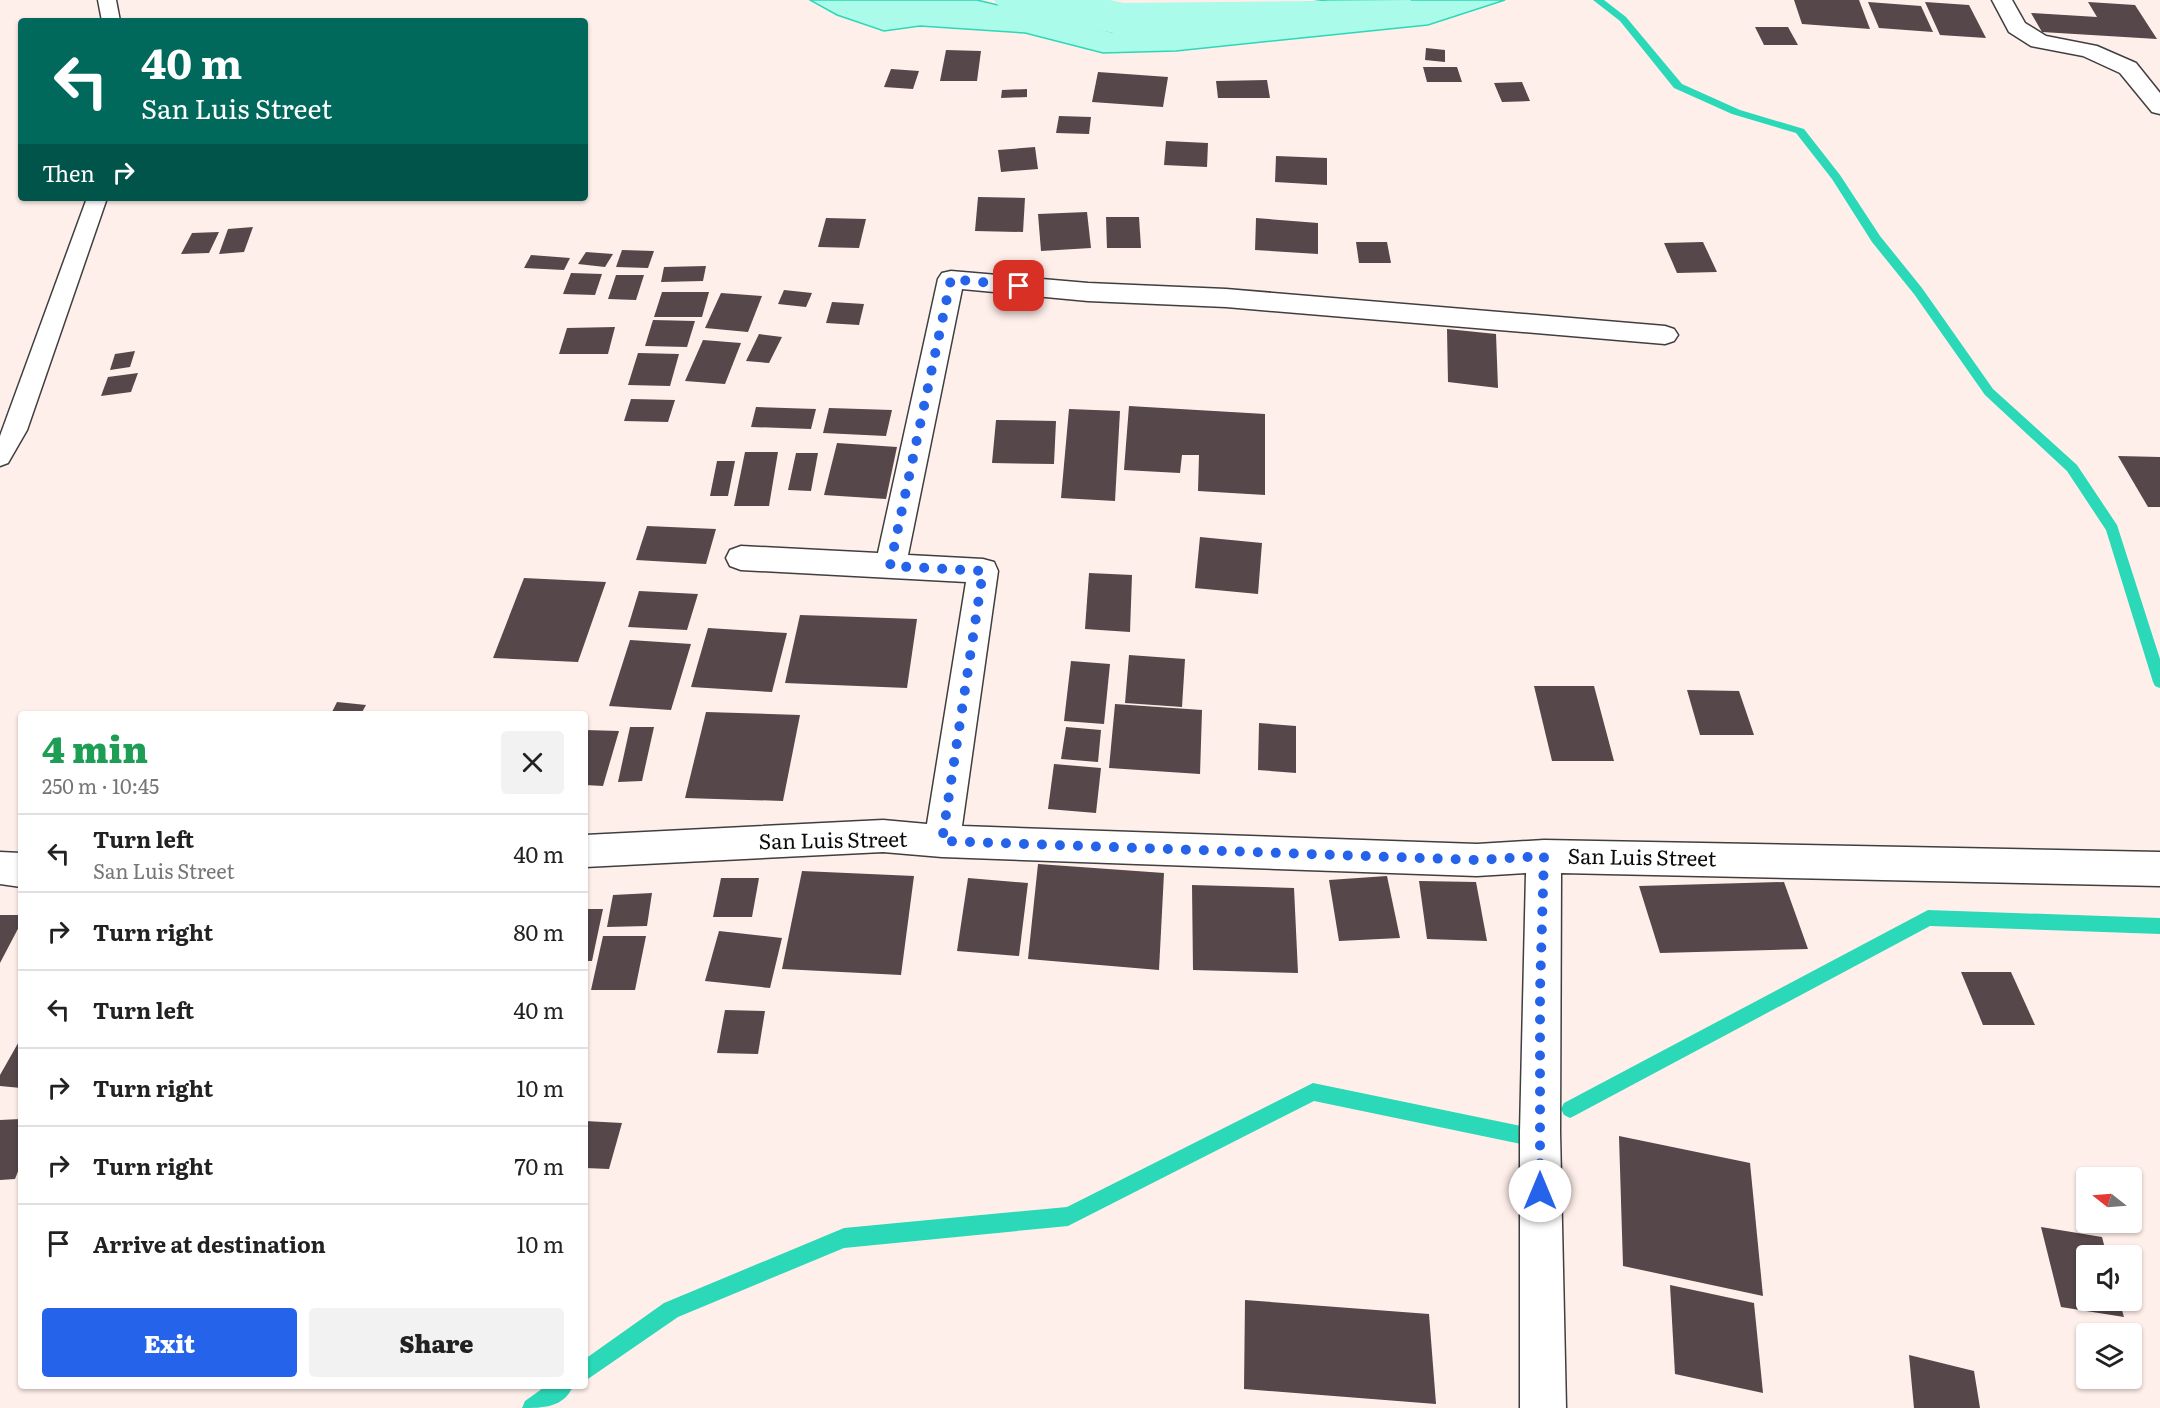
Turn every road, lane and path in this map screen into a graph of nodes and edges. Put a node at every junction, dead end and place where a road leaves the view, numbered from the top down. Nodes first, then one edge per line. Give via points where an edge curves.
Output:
1 (106, 0) edge
2 (2002, 0) edge
3 (110, 18) edge
4 (2160, 107) edge
5 (96, 201) edge
6 (1665, 335) dead end
7 (0, 457) edge
8 (741, 558) dead end
9 (890, 566) junction
10 (942, 841) junction
11 (588, 851) edge
12 (1544, 856) junction
13 (0, 868) edge
14 (2160, 869) edge
15 (18, 870) edge
16 (1543, 1408) edge

1 - 3 lane
2 - 4 street via 2017,27 2039,41 2089,51 2128,68
5 - 7 lane via 15,430
6 - 9 street via 951,279
8 - 9 street
9 - 10 street via 983,571
10 - 11 street, San Luis Street via 883,836
10 - 12 street, San Luis Street via 1477,860
12 - 14 street, San Luis Street
12 - 16 street via 1540,991
13 - 15 street

